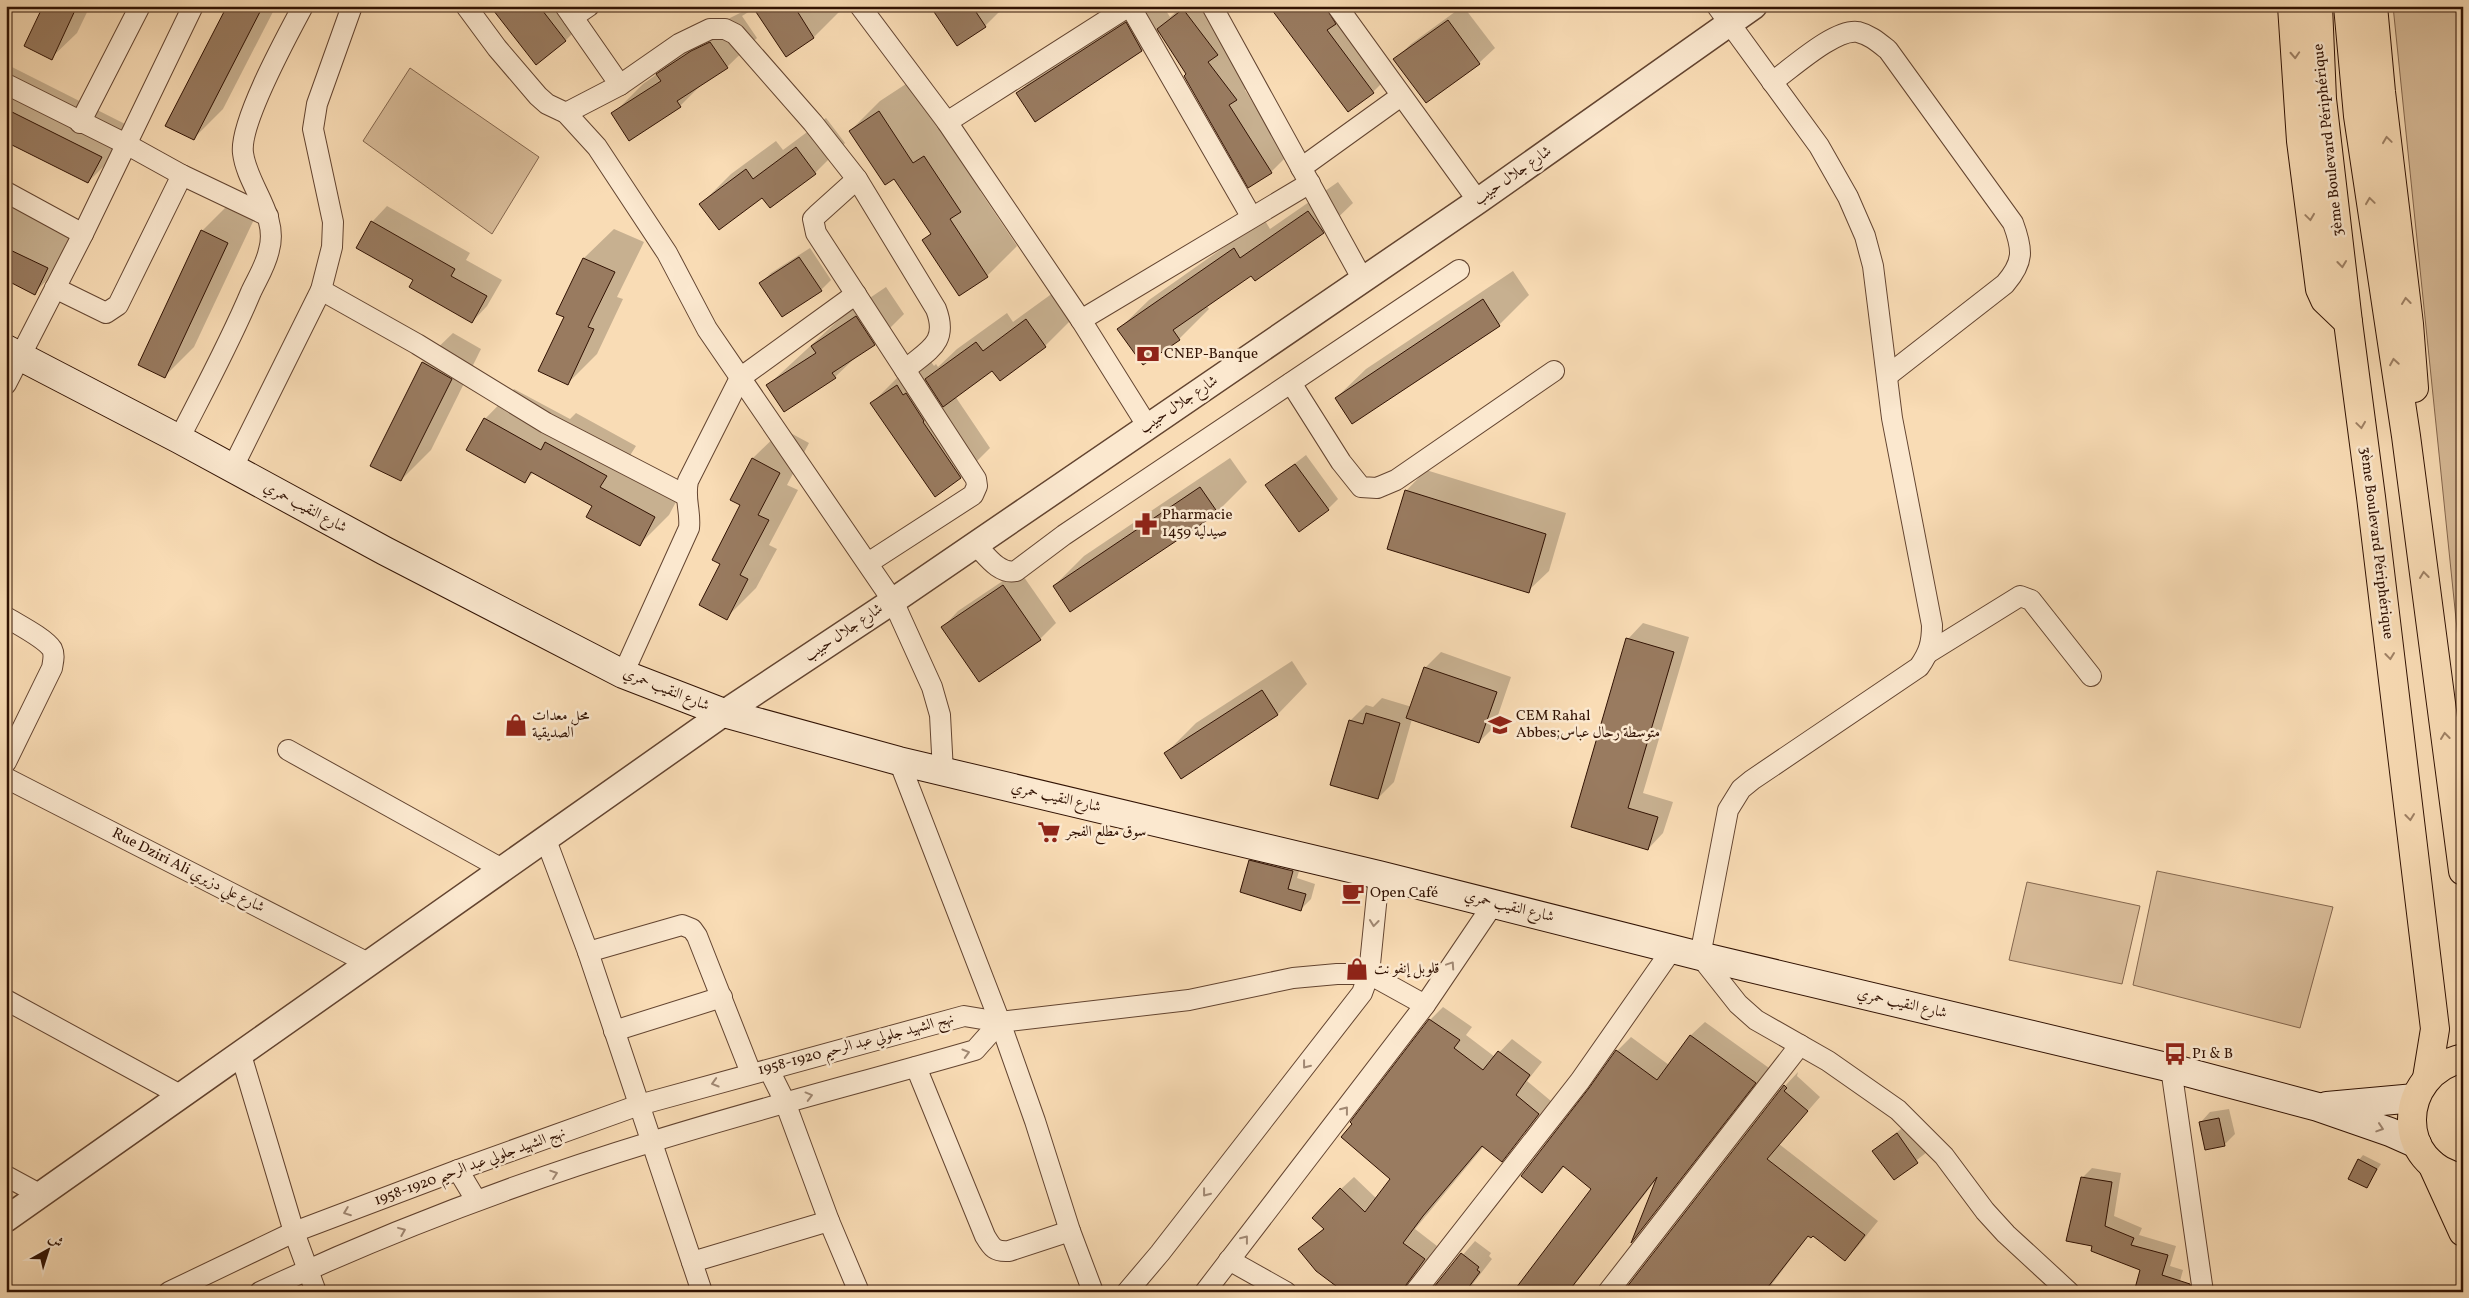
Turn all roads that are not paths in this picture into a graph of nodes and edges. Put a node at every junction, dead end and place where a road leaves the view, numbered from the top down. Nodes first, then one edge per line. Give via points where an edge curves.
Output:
1 (140, 6) edge
2 (193, 6) edge
3 (303, 6) edge
4 (352, 6) edge
5 (466, 6) edge
6 (589, 6) edge
7 (860, 6) edge
8 (1130, 6) edge
9 (1212, 6) edge
10 (1337, 6) edge
11 (1754, 6) edge
12 (2292, 6) edge
13 (2318, 6) edge
14 (2348, 6) edge
15 (2373, 6) edge
16 (569, 12) edge
17 (1723, 15) edge
18 (1772, 82) junction
19 (6, 84) edge
20 (620, 86) junction
21 (1401, 96) junction
22 (566, 113) junction
23 (947, 122) junction
24 (80, 123) junction
25 (126, 144) junction
26 (182, 175) junction
27 (1305, 176) junction
28 (857, 179) junction
29 (6, 192) edge
30 (1478, 201) junction
31 (268, 216) junction
32 (1251, 216) junction
33 (83, 234) junction
34 (1459, 270) dead end
35 (1363, 280) junction
36 (55, 288) junction
37 (322, 290) junction
38 (856, 294) junction
39 (1081, 320) junction
40 (2348, 322) junction
41 (13, 353) edge
42 (905, 370) junction
43 (1554, 371) dead end
44 (1886, 376) junction
45 (740, 378) junction
46 (1291, 383) junction
47 (6, 384) edge
48 (1148, 427) junction
49 (2406, 436) junction
50 (179, 439) junction
51 (232, 469) junction
52 (685, 495) junction
53 (975, 544) junction
54 (868, 563) junction
55 (893, 601) junction
56 (6, 617) edge
57 (1928, 653) junction
58 (623, 674) junction
59 (2091, 676) dead end
60 (724, 713) junction
61 (288, 750) dead end
62 (899, 761) junction
63 (6, 762) edge
64 (943, 772) junction
65 (6, 778) edge
66 (546, 840) junction
67 (504, 870) junction
68 (2463, 871) edge
69 (1379, 874) junction
70 (1494, 903) junction
71 (1674, 948) junction
72 (588, 952) junction
73 (1700, 956) junction
74 (370, 964) junction
75 (1370, 974) junction
76 (722, 997) junction
77 (6, 1000) edge
78 (1425, 1005) junction
79 (1000, 1022) junction
80 (614, 1031) junction
81 (1800, 1046) junction
82 (241, 1055) junction
83 (2463, 1058) edge
84 (916, 1067) junction
85 (2171, 1068) junction
86 (760, 1072) junction
87 (2421, 1088) junction
88 (182, 1096) junction
89 (785, 1102) junction
90 (639, 1106) junction
91 (2318, 1107) junction
92 (652, 1141) junction
93 (2425, 1154) junction
94 (458, 1170) junction
95 (6, 1176) edge
96 (2463, 1178) edge
97 (41, 1195) junction
98 (476, 1200) junction
99 (6, 1219) edge
100 (829, 1221) junction
101 (1070, 1231) junction
102 (294, 1232) junction
103 (2463, 1232) edge
104 (1229, 1260) junction
105 (692, 1262) junction
106 (309, 1269) junction
107 (170, 1292) edge
108 (260, 1292) edge
109 (316, 1292) edge
110 (702, 1292) edge
111 (859, 1292) edge
112 (1093, 1292) edge
113 (1127, 1292) edge
114 (1205, 1292) edge
115 (1286, 1292) edge
116 (1415, 1292) edge
117 (1608, 1292) edge
118 (2069, 1292) edge
119 (2203, 1292) edge

1 - 24 street
2 - 25 street
3 - 31 street via 274,61 244,135 246,165
4 - 37 street via 318,104 313,129 333,222 332,247
5 - 22 street via 538,96 546,104
6 - 16 street
7 - 23 street
8 - 23 street
8 - 32 street
9 - 27 street
10 - 21 street
11 - 17 street, شارع جلال حبيب
12 -> 40 main road via 2301,141 2320,289 2325,300
13 -> 40 main road, 3ème Boulevard Périphérique via 2322,99
49 -> 14 main road, 3ème Boulevard Périphérique via 2358,116
49 -> 15 main road via 2413,417 2414,380
16 - 20 street
17 - 18 street
17 - 30 street, شارع جلال حبيب
18 - 44 street via 1819,146 1848,196 1865,236 1873,266
18 - 44 street via 1842,34 1856,32 1874,38 1888,50 2013,223 2021,243 2015,272 2005,284
19 - 24 street
20 - 22 street
20 - 28 street via 680,44 710,29 725,28 735,34 813,123
21 - 27 street
21 - 30 street
22 - 45 street via 597,147 667,253 707,329
23 - 39 street
24 - 25 street
25 - 26 street
25 - 33 street
26 - 31 street
26 - 36 street via 118,305 106,313
27 - 32 street
27 - 35 street
28 - 38 street via 813,219 816,234
28 - 42 street via 940,319 940,337
29 - 33 street
30 - 35 street, شارع جلال حبيب
31 - 50 street via 269,250 238,324
32 - 39 street
33 - 36 street
34 - 46 street
35 - 48 street, شارع جلال حبيب
36 - 41 street
37 - 51 street
37 - 52 street via 546,423
38 - 42 street
38 - 45 street
39 - 48 street
40 -> 87 main road, 3ème Boulevard Périphérique via 2435,1029
41 - 47 street
41 - 50 main road, شارع النقيب حمري
42 - 54 street via 976,479 977,486 972,495
43 - 46 street via 1396,480 1377,488 1361,487 1341,462
44 - 57 street via 1932,625
45 - 52 street via 692,474
45 - 54 street
46 - 53 street via 1064,535 1016,571 998,568
48 - 53 street, شارع جلال حبيب
68 -> 49 main road, 3ème Boulevard Périphérique
50 - 51 main road, شارع النقيب حمري
51 - 58 main road, شارع النقيب حمري
52 - 58 street via 690,528
53 - 55 street, شارع جلال حبيب
54 - 55 street
55 - 60 street, شارع جلال حبيب
55 - 64 street via 932,687 940,715
56 - 63 street via 46,643 54,658
57 - 59 street via 2020,596 2031,600
57 - 73 street via 1919,667 1752,780 1733,798
58 - 60 main road, شارع النقيب حمري
60 - 62 main road, شارع النقيب حمري
60 - 66 street, شارع جلال حبيب
61 - 67 street
62 - 64 main road, شارع النقيب حمري
62 - 79 street
64 - 69 main road, شارع النقيب حمري
65 - 74 street, Rue Dziri Ali شارع علي دزيري
66 - 67 street, شارع جلال حبيب
66 - 72 street
67 - 74 street, شارع جلال حبيب
69 - 70 main road, شارع النقيب حمري
69 -> 75 street
70 - 71 main road, شارع النقيب حمري
78 -> 70 street
71 - 73 main road, شارع النقيب حمري
71 - 116 street via 1580,1081
72 - 76 street via 687,926 697,936
72 - 80 street
73 - 81 street via 1747,1014
73 - 85 main road, شارع النقيب حمري
74 - 82 street, شارع جلال حبيب
75 - 78 street
75 - 79 street, نهج الشهيد جلولي عبد الرحيم 1920-1958 via 1293,978 1189,1000
75 -> 113 street via 1348,1014
76 - 80 street
76 - 86 street
77 - 88 street
104 -> 78 street
84 -> 79 street via 975,1050
79 - 86 street, نهج الشهيد جلولي عبد الرحيم 1920-1958 via 964,1016
79 - 101 street
80 - 90 street
81 - 117 street
81 - 118 street via 1866,1085 1898,1110 1944,1156 2006,1234
82 - 88 street, شارع جلال حبيب
82 - 102 street
83 - 87 main road via 2437,1069
89 -> 84 street
84 - 101 street via 992,1248 1000,1252 1009,1251
85 - 91 main road, شارع النقيب حمري
85 - 119 street
86 - 89 street
86 -> 90 street, نهج الشهيد جلولي عبد الرحيم 1920-1958
87 - 91 main road, شارع النقيب حمري
87 - 93 main road, 3ème Boulevard Périphérique via 2412,1113 2413,1129
88 - 97 street, شارع جلال حبيب
89 - 92 street
89 - 100 street
90 - 92 street
90 - 94 street, نهج الشهيد جلولي عبد الرحيم 1920-1958
91 -> 93 main road, شارع النقيب حمري via 2390,1132
98 -> 92 street
92 - 105 street
93 - 96 main road via 2446,1173
93 - 103 main road
94 - 98 street
94 -> 102 street, نهج الشهيد جلولي عبد الرحيم 1920-1958
95 - 97 street
97 - 99 street, شارع جلال حبيب
106 -> 98 street
100 - 105 street
100 - 111 street
101 - 112 street
102 - 106 street
102 - 107 street, نهج الشهيد جلولي عبد الرحيم 1920-1958
104 - 114 street
104 - 115 street
105 - 110 street
106 - 108 street
106 - 109 street

